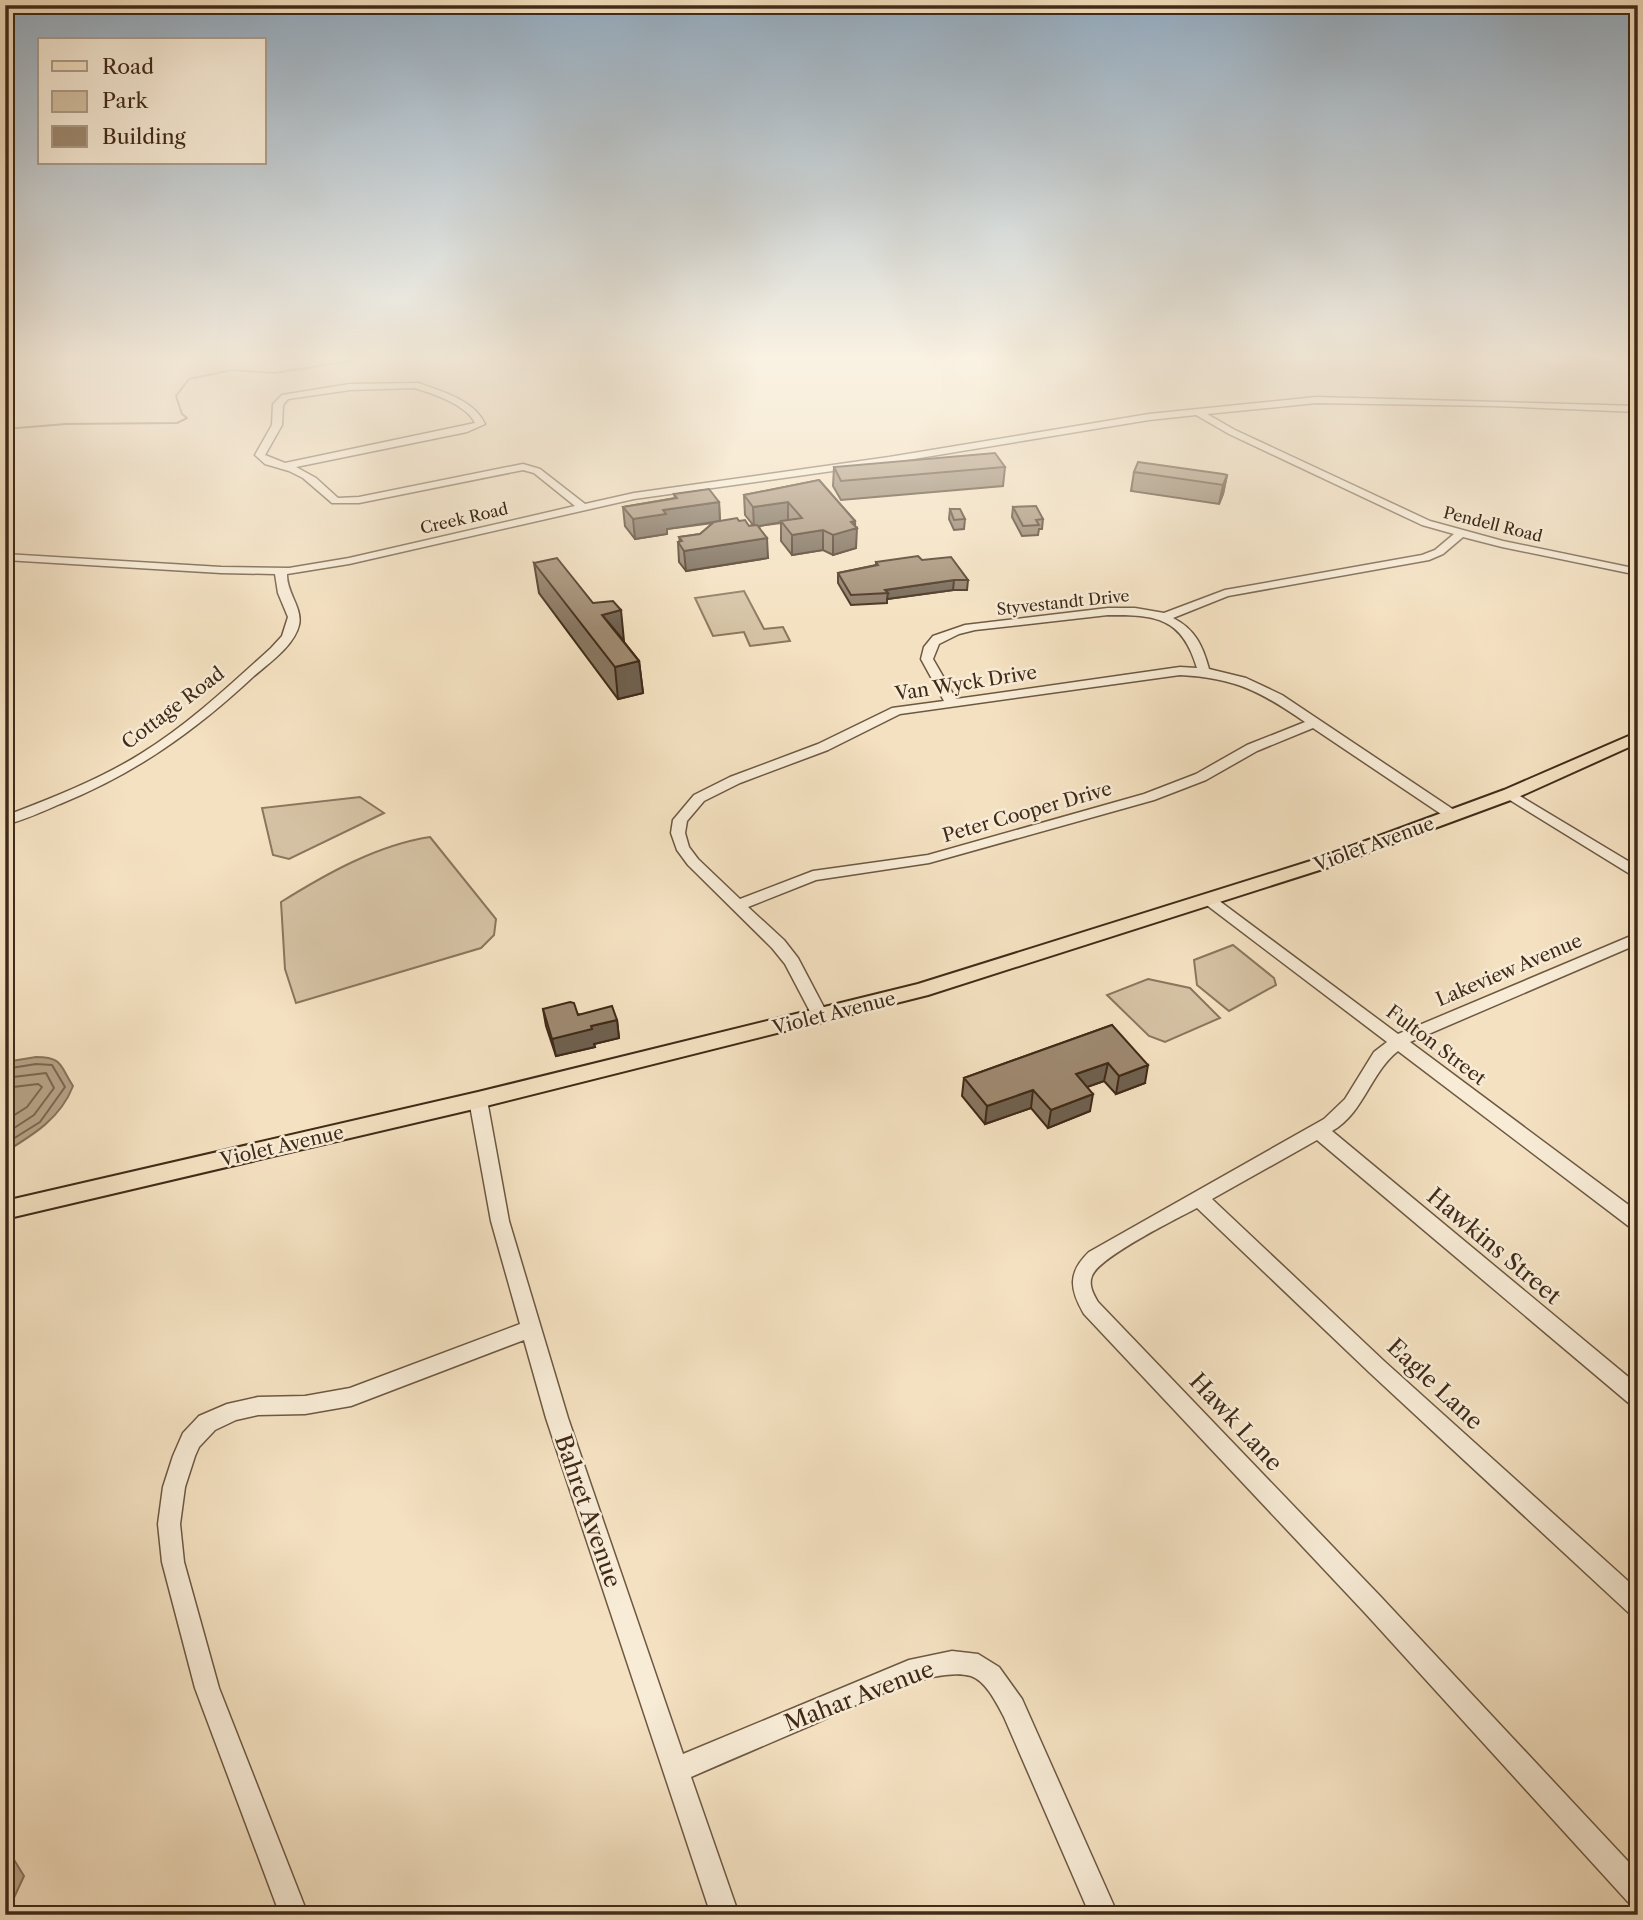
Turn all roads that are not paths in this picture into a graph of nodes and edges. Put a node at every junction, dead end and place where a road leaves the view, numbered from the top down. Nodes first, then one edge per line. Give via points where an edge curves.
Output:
1 (264, 449) edge
2 (366, 449) edge
3 (958, 449) edge
4 (1267, 449) edge
5 (285, 466) junction
6 (582, 507) junction
7 (1460, 534) junction
8 (5, 557) edge
9 (281, 572) junction
10 (1638, 572) edge
11 (1164, 617) junction
12 (1204, 672) junction
13 (951, 702) junction
14 (1317, 722) junction
15 (1638, 737) edge
16 (1510, 794) junction
17 (1452, 815) junction
18 (5, 821) edge
19 (1638, 874) edge
20 (1209, 900) junction
21 (738, 905) junction
22 (1638, 939) edge
23 (821, 1017) junction
24 (1398, 1042) junction
25 (478, 1100) junction
26 (1319, 1130) junction
27 (1199, 1198) junction
28 (5, 1210) edge
29 (1638, 1223) edge
30 (530, 1329) junction
31 (1638, 1398) edge
32 (1638, 1606) edge
33 (677, 1770) junction
34 (1638, 1892) edge
35 (295, 1915) edge
36 (725, 1915) edge
37 (1104, 1915) edge

1 - 5 street via 260,455 265,461
2 - 5 street
3 - 6 street, Creek Road
4 - 7 street, Pendell Road via 1404,514
5 - 6 street via 310,477 336,501 528,468
6 - 9 street, Creek Road via 349,561
7 - 10 street, Pendell Road
7 - 11 street via 1425,558 1225,593
8 - 9 street, Creek Road
9 - 18 street, Cottage Road via 294,623 268,658 148,755
11 - 12 street via 1192,638
11 - 13 street, Styvestandt Drive via 1122,610 947,633 932,643 927,655
12 - 13 street, Van Wyck Drive via 1180,671
12 - 14 street, Van Wyck Drive via 1259,688
13 - 21 street, Van Wyck Drive via 897,711 823,747 735,780 687,809 678,833 682,847
14 - 17 street, Van Wyck Drive
14 - 21 street, Peter Cooper Drive via 1149,797 929,859 813,876
15 - 16 main road, Violet Avenue
16 - 17 main road, Violet Avenue
16 - 19 street
17 - 20 main road, Violet Avenue
20 - 23 main road, Violet Avenue
20 - 24 street, Fulton Street
21 - 23 street, Van Wyck Drive via 792,962
22 - 24 street, Lakeview Avenue
23 - 25 main road, Violet Avenue
24 - 26 street, Hawk Lane via 1380,1056 1351,1104
24 - 29 street, Fulton Street
25 - 28 main road, Violet Avenue
25 - 30 street, Bahret Avenue via 500,1221
26 - 27 street, Hawk Lane
26 - 31 street, Hawkins Street
27 - 32 street, Eagle Lane
27 - 34 street, Hawk Lane via 1090,1262 1082,1273 1082,1293 1091,1308
30 - 33 street, Bahret Avenue
30 - 35 street via 351,1397 234,1412 201,1428 184,1456 169,1524 173,1562 207,1688
33 - 36 street, Bahret Avenue
33 - 37 street, Mahar Avenue via 920,1669 950,1662 972,1664 997,1682 1013,1708

